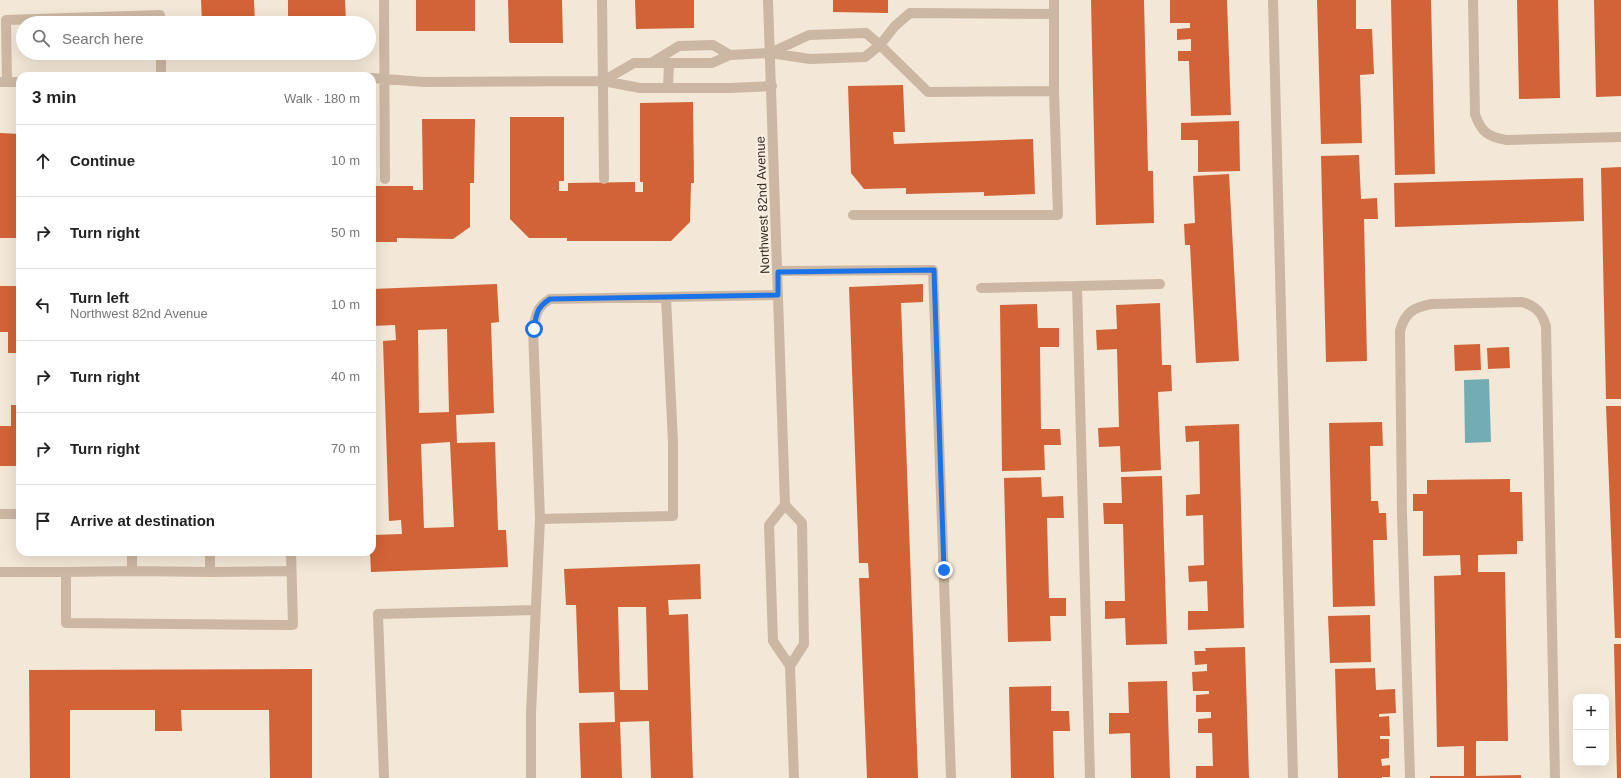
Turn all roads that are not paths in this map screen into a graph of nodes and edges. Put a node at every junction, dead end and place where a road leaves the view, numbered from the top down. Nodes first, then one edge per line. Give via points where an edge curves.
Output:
1 (384, 0) edge
2 (602, 0) edge
3 (768, 0) edge
4 (1054, 0) edge
5 (1273, 0) edge
6 (1473, 0) edge
7 (1053, 14) junction
8 (129, 16) edge
9 (160, 16) edge
10 (16, 20) edge
11 (880, 45) junction
12 (770, 53) junction
13 (730, 55) junction
14 (161, 60) edge
15 (651, 63) junction
16 (669, 63) junction
17 (161, 72) edge
18 (376, 78) edge
19 (385, 79) junction
20 (603, 81) junction
21 (4, 82) edge
22 (16, 82) edge
23 (772, 86) junction
24 (668, 88) junction
25 (1054, 91) junction
26 (1621, 136) edge
27 (385, 179) dead end
28 (604, 179) dead end
29 (853, 215) dead end
30 (778, 272) junction
31 (1160, 284) dead end
32 (1077, 286) junction
33 (981, 288) dead end
34 (778, 295) junction
35 (666, 297) junction
36 (785, 505) junction
37 (0, 514) edge
38 (16, 514) edge
39 (540, 519) junction
40 (132, 556) edge
41 (210, 556) edge
42 (291, 556) edge
43 (132, 571) junction
44 (291, 571) junction
45 (0, 572) edge
46 (66, 572) junction
47 (210, 572) junction
48 (535, 610) junction
49 (790, 666) junction
50 (384, 778) edge
51 (531, 778) edge
52 (794, 778) edge
53 (951, 778) edge
54 (1090, 778) edge
55 (1293, 778) edge
56 (1410, 778) edge
57 (1554, 778) edge

1 - 19 street
2 - 20 street
3 - 12 street, Northwest 82nd Avenue
4 - 7 street
5 - 55 street
6 - 26 street via 1475,114 1478,125 1486,134 1507,140
7 - 11 street via 910,12
7 - 25 street
8 - 9 street
10 - 21 street via 6,20
11 - 12 street via 865,57 810,59
11 - 12 street via 866,33 809,35
11 - 25 street via 928,92
12 - 13 street
12 - 23 street, Northwest 82nd Avenue
13 - 15 street via 713,45 679,46
13 - 16 street via 712,63
14 - 17 street
15 - 16 street
15 - 20 street via 634,63
16 - 24 street
18 - 19 street
19 - 20 street via 424,82
19 - 27 street
20 - 24 street via 640,88
20 - 28 street
21 - 22 street
23 - 24 street
23 - 30 street, Northwest 82nd Avenue
25 - 29 street via 1058,215
30 - 34 street, Northwest 82nd Avenue
30 - 53 street via 934,270
31 - 32 street
32 - 33 street
32 - 54 street
34 - 35 street
34 - 36 street, Northwest 82nd Avenue
35 - 39 street via 550,299 541,305 534,329
35 - 39 street via 674,516
36 - 49 street via 802,523 804,644
36 - 49 street via 769,525 773,641
37 - 38 street
39 - 48 street
40 - 43 street
41 - 47 street
42 - 44 street
43 - 46 street
43 - 47 street
44 - 46 street via 293,625 66,623
44 - 47 street
45 - 46 street
48 - 50 street via 378,614
48 - 51 street
49 - 52 street
56 - 57 street via 1400,331 1403,320 1420,306 1522,302 1532,305 1540,312 1546,326

